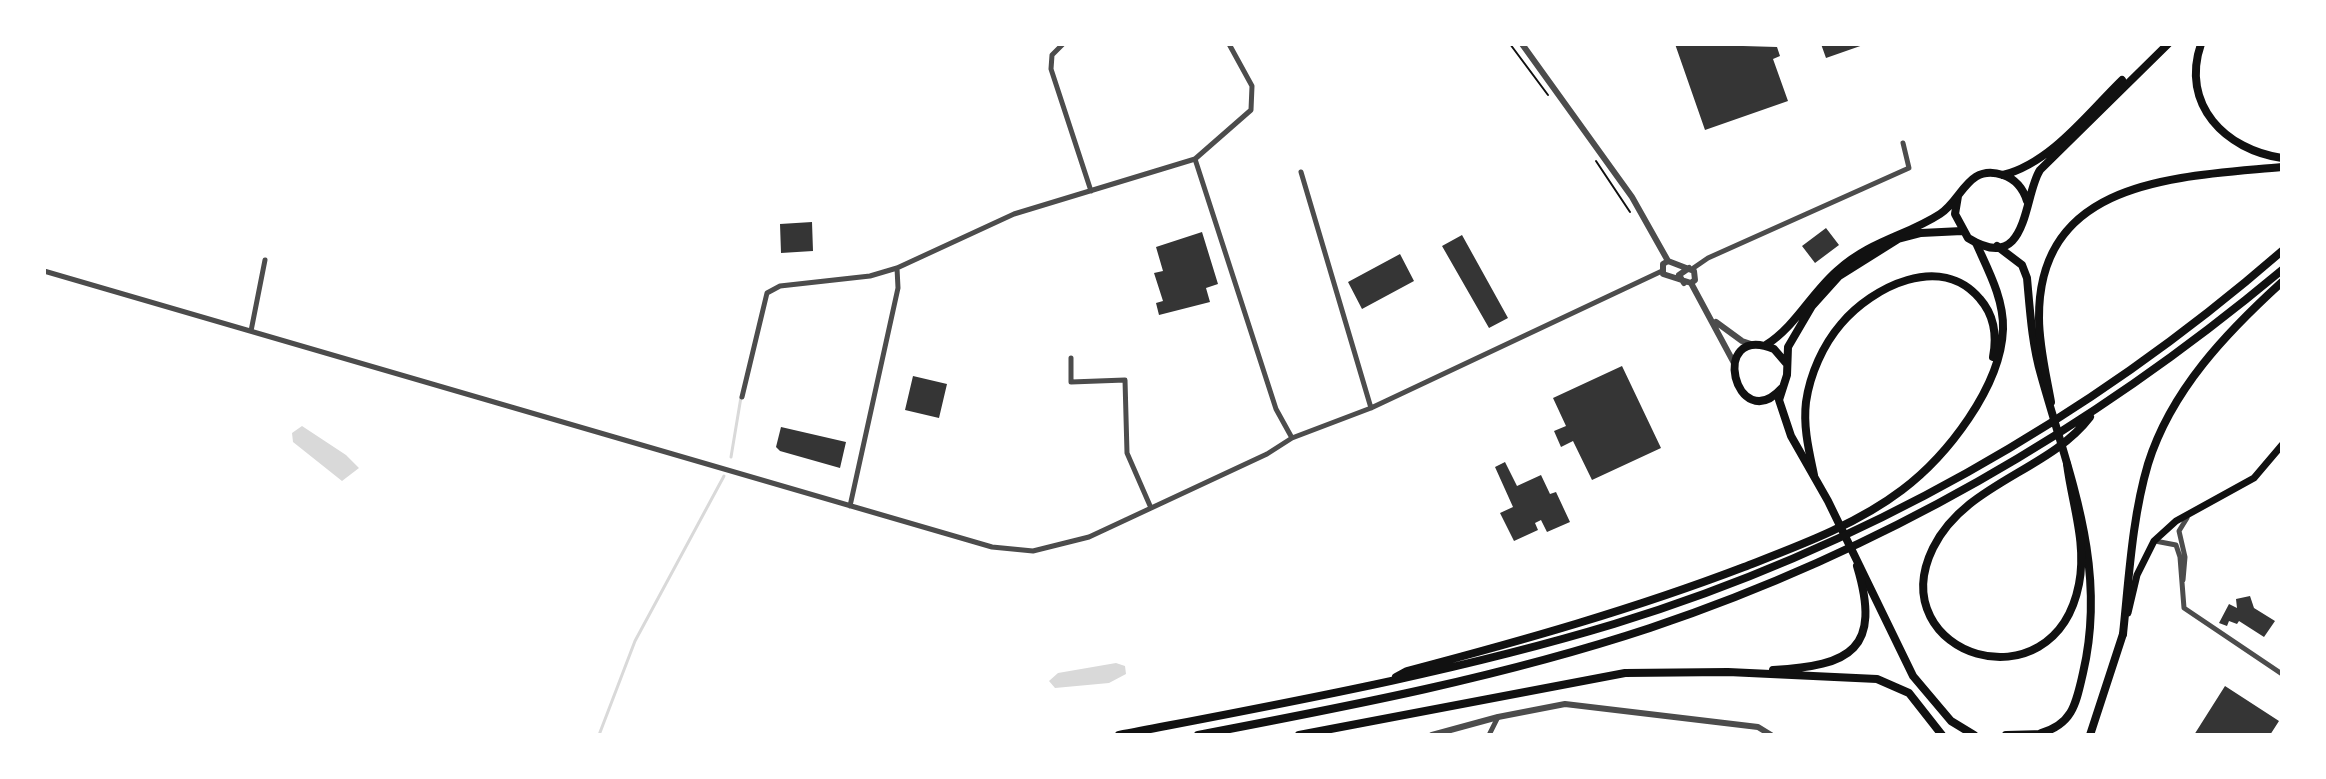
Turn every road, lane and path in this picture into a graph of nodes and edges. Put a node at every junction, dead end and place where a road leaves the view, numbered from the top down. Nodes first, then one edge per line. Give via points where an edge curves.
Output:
1 (1063, 44) edge
2 (1229, 44) edge
3 (1510, 44) edge
4 (1522, 44) edge
5 (2161, 44) edge
6 (2168, 44) edge
7 (2201, 44) edge
8 (1553, 102) dead end
9 (1903, 143) dead end
10 (2282, 158) edge
11 (1195, 159) junction
12 (1595, 161) dead end
13 (2282, 167) edge
14 (1301, 172) dead end
15 (2003, 175) junction
16 (1091, 191) junction
17 (1958, 196) junction
18 (2028, 205) junction
19 (1636, 220) dead end
20 (1962, 231) junction
21 (1976, 243) junction
22 (1997, 246) junction
23 (2282, 251) edge
24 (265, 260) dead end
25 (1672, 261) junction
26 (897, 268) junction
27 (1691, 268) junction
28 (2282, 270) edge
29 (44, 271) edge
30 (1662, 271) junction
31 (1669, 277) junction
32 (2282, 282) edge
33 (1687, 283) junction
34 (1714, 320) junction
35 (251, 331) junction
36 (1755, 345) junction
37 (1766, 345) junction
38 (1071, 358) dead end
39 (1734, 363) junction
40 (1786, 363) junction
41 (1783, 387) junction
42 (742, 397) dead end
43 (2051, 402) junction
44 (1371, 408) junction
45 (2093, 413) junction
46 (1292, 438) junction
47 (2282, 445) edge
48 (2066, 461) junction
49 (1814, 475) junction
50 (1905, 488) junction
51 (850, 506) junction
52 (1151, 508) junction
53 (2192, 512) junction
54 (2154, 541) junction
55 (1857, 566) junction
56 (2181, 589) junction
57 (2123, 634) junction
58 (1728, 672) junction
59 (2282, 674) edge
60 (1386, 683) junction
61 (1498, 717) junction
62 (2045, 734) edge
63 (1119, 735) edge
64 (1198, 735) edge
65 (1299, 735) edge
66 (1432, 735) edge
67 (1489, 735) edge
68 (1771, 735) edge
69 (1942, 735) edge
70 (1974, 735) edge
71 (2006, 735) edge
72 (2090, 735) edge

1 - 16 street via 1052,55 1051,69
2 - 11 street via 1252,86 1251,110
3 - 8 path
4 - 25 street
5 - 15 main road via 2049,150
6 - 18 main road via 2040,170
7 - 10 main road via 2197,83 2208,117 2234,143
9 - 27 street via 1909,168
11 - 16 street
11 - 46 street via 1276,409
12 - 19 path
13 - 43 main road via 2144,183 2100,203 2080,220 2055,253 2041,291 2039,335
14 - 44 street
15 - 17 main road via 1976,176
15 - 18 main road via 2017,183
16 - 26 street via 1014,214
17 - 20 main road via 1955,214
17 - 37 main road via 1941,214 1848,261
18 - 22 main road via 2021,232
20 - 21 main road
20 - 40 main road via 1898,239 1852,266 1812,306 1788,347
21 - 22 main road
21 - 50 main road via 1999,302 2003,328 1998,357 1968,419
22 - 43 main road via 2022,265 2027,278 2035,349
23 - 60 main road via 2092,397 1969,471 1859,528 1618,623
24 - 35 street
25 - 27 street
25 - 30 street via 1663,264
25 - 31 street via 1678,272
26 - 42 street via 780,286 767,293
26 - 51 street via 898,288
27 - 33 street via 1696,277
27 - 33 street via 1680,271 1679,278
28 - 45 main road via 2193,343
29 - 35 street
30 - 31 street
30 - 44 street
31 - 33 street
32 - 57 main road via 2207,360 2164,424 2144,486
33 - 34 street
34 - 36 street
34 - 39 street
35 - 51 street
36 - 37 main road
36 - 39 main road
37 - 40 main road
38 - 52 street via 1071,382 1125,380 1127,453
39 - 41 main road via 1734,381 1751,398 1769,398
40 - 41 main road
41 - 49 main road via 1781,409
43 - 48 main road
44 - 46 street
45 - 48 main road via 2078,433 1986,492 1952,521 1933,549 1924,578 1928,607 1938,629 1961,649 1986,658 2013,658 2042,645 2066,619 2082,565
45 - 64 main road via 1877,535 1693,613 1470,679
46 - 52 street
47 - 53 main road via 2254,478
48 - 62 main road via 2076,486 2090,572 2089,636 2071,715
49 - 50 main road via 1806,404 1830,338 1854,311 1899,282 1946,278 1977,295 1988,309 1994,354 1965,417
49 - 55 main road
50 - 60 main road via 1824,533 1702,583 1407,671
51 - 52 street via 992,547 1033,551 1089,537
53 - 54 main road
53 - 56 street via 2179,531 2185,557
54 - 56 street via 2176,545
54 - 57 main road via 2137,575
55 - 58 main road via 1867,620 1851,650 1811,668
55 - 70 main road via 1921,688 1951,721
56 - 59 street via 2181,602 2189,613
57 - 72 main road
58 - 65 main road via 1595,677
58 - 69 main road via 1877,679 1909,693
60 - 63 main road
61 - 66 street
61 - 67 street
61 - 68 street via 1584,704 1758,727
62 - 71 main road

